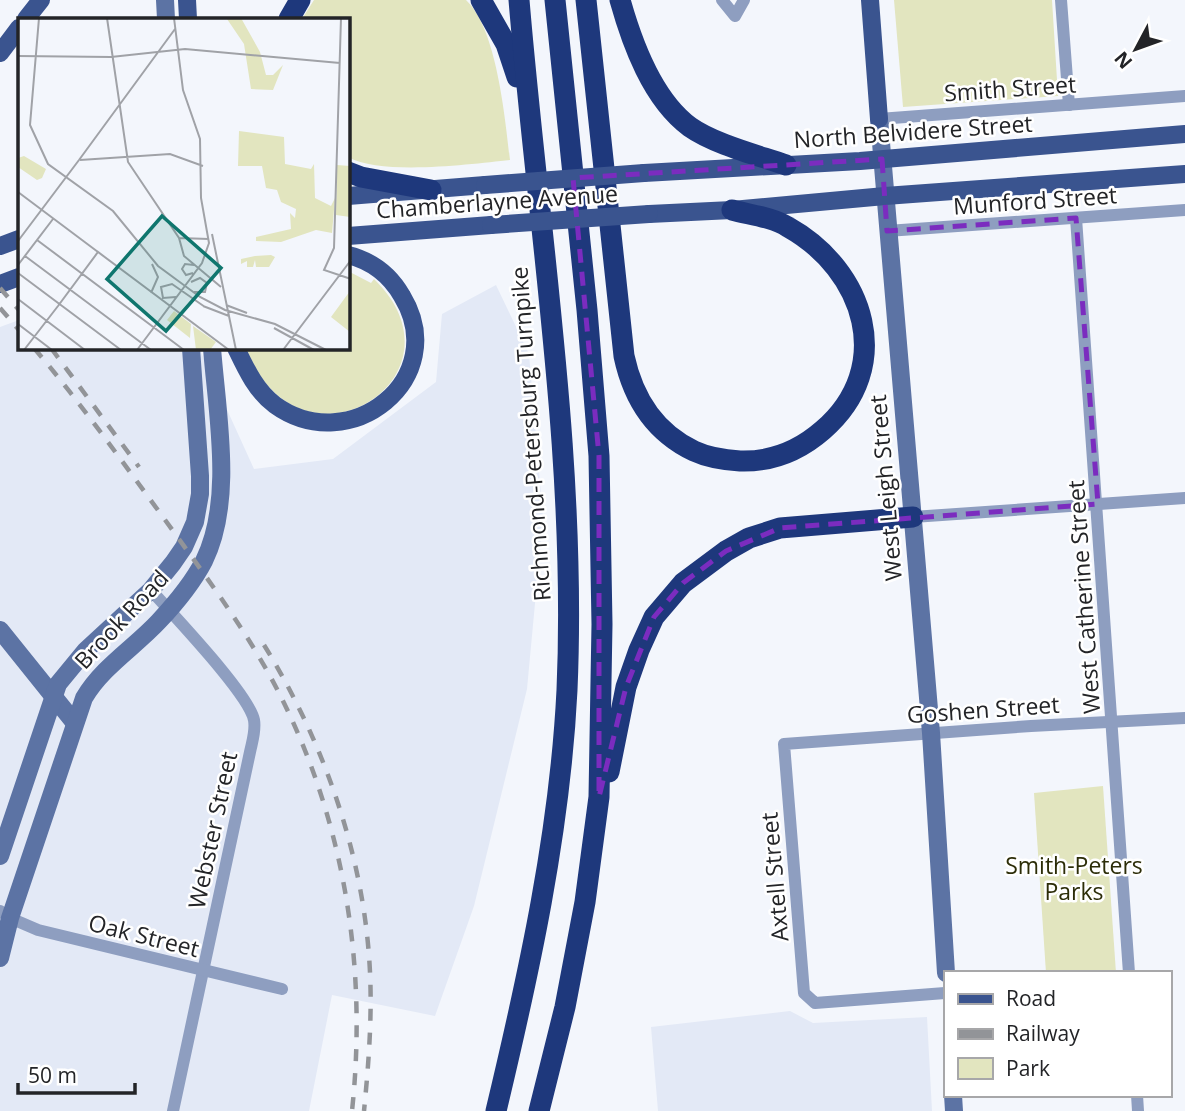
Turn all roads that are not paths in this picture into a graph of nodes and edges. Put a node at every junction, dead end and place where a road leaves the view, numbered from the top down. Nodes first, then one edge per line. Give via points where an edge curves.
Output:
1 (41, 0) edge
2 (165, 0) edge
3 (187, 0) edge
4 (300, 0) edge
5 (481, 0) edge
6 (519, 0) edge
7 (555, 0) edge
8 (586, 0) edge
9 (620, 0) edge
10 (722, 0) edge
11 (744, 0) edge
12 (870, 0) edge
13 (1061, 0) edge
14 (27, 18) edge
15 (166, 18) edge
16 (188, 18) edge
17 (290, 18) edge
18 (18, 29) edge
19 (0, 53) edge
20 (1185, 96) edge
21 (1069, 105) junction
22 (530, 114) junction
23 (879, 119) junction
24 (1185, 134) edge
25 (882, 159) junction
26 (786, 165) junction
27 (350, 173) edge
28 (644, 173) joint
29 (1185, 174) edge
30 (431, 190) junction
31 (350, 196) edge
32 (884, 196) junction
33 (732, 210) junction
34 (1185, 210) edge
35 (1076, 218) junction
36 (887, 231) junction
37 (350, 236) edge
38 (18, 239) edge
39 (0, 246) edge
40 (350, 256) edge
41 (18, 277) edge
42 (0, 284) edge
43 (191, 350) edge
44 (212, 350) edge
45 (237, 350) edge
46 (1185, 498) edge
47 (1098, 503) junction
48 (913, 517) junction
49 (151, 590) junction
50 (169, 610) junction
51 (0, 630) edge
52 (53, 695) junction
53 (1185, 718) edge
54 (74, 722) junction
55 (1112, 723) junction
56 (931, 733) junction
57 (784, 744) joint
58 (599, 797) junction
59 (0, 856) edge
60 (5, 914) edge
61 (0, 958) edge
62 (204, 971) junction
63 (946, 971) edge
64 (1129, 971) edge
65 (282, 989) dead end
66 (944, 993) edge
67 (173, 1111) edge
68 (496, 1111) edge
69 (539, 1111) edge

1 - 14 main road
2 - 15 main road
3 - 16 main road
4 - 17 highway
5 - 22 highway via 506,44
6 - 22 highway, Richmond-Petersburg Turnpike
7 - 58 highway via 599,456
8 - 33 highway via 623,344 631,381 650,416 677,441 720,460 756,461 799,449 835,420 858,376 864,335 850,286 823,253 787,225
9 - 26 highway via 635,46 671,109 691,128
10 - 11 street via 735,16
12 - 23 main road, West Leigh Street
13 - 21 street
18 - 19 main road
20 - 21 street, Smith Street
21 - 23 street, Smith Street
22 - 68 highway, Richmond-Petersburg Turnpike via 563,461 569,578 566,691 542,902
23 - 25 main road, West Leigh Street
24 - 25 main road, North Belvidere Street
25 - 26 main road, North Belvidere Street
25 - 32 main road, West Leigh Street
26 - 28 main road, North Belvidere Street
27 - 30 highway
28 - 30 main road, Chamberlayne Avenue, bridge
29 - 32 main road
30 - 31 main road, Chamberlayne Avenue
32 - 33 main road
32 - 36 main road, West Leigh Street
33 - 37 main road, Chamberlayne Avenue, bridge
34 - 35 street, Munford Street
35 - 36 street, Munford Street
35 - 47 street, West Catherine Street
36 - 48 main road, West Leigh Street
38 - 39 main road
40 - 45 main road via 387,275 407,303 413,322 411,365 384,405 347,422 328,424 292,416 258,387
41 - 42 main road
43 - 49 main road, Brook Road via 198,509 184,547
44 - 50 main road, Brook Road via 220,510 205,559
46 - 47 street
47 - 48 street
47 - 55 street, West Catherine Street
48 - 56 main road, West Leigh Street
48 - 58 highway via 779,528 726,551 683,583 654,617 639,650
49 - 50 street, Webster Street
49 - 52 main road, Brook Road via 86,650
50 - 54 main road, Brook Road via 90,688
50 - 62 street, Webster Street via 247,704 254,720
51 - 52 main road
52 - 54 main road
52 - 59 main road, Brook Road
53 - 55 street, Goshen Street
54 - 60 main road, Brook Road
55 - 56 street, Goshen Street
55 - 64 street, West Catherine Street
56 - 57 street, Goshen Street
56 - 63 main road, West Leigh Street
57 - 66 street, Axtell Street via 804,993 815,1003
58 - 69 highway via 565,1007
60 - 61 main road, Brook Road
60 - 62 street, Oak Street via 38,930
62 - 65 street, Oak Street
62 - 67 street, Webster Street

